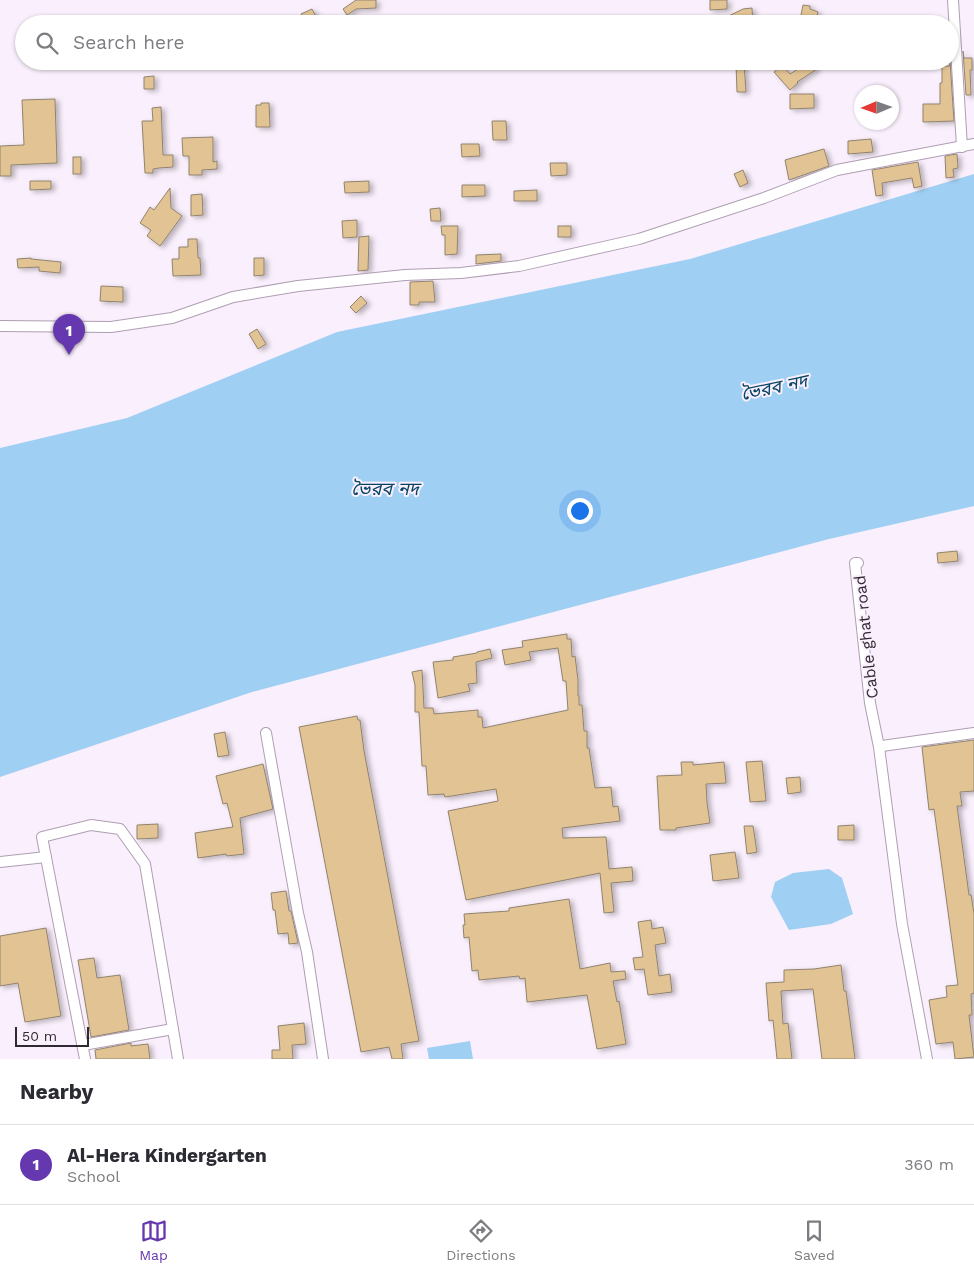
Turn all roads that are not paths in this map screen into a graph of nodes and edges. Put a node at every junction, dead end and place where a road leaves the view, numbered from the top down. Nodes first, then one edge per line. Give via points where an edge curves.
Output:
1 (953, 0) edge
2 (954, 15) edge
3 (957, 70) edge
4 (974, 144) edge
5 (962, 146) junction
6 (0, 326) edge
7 (266, 733) dead end
8 (974, 733) edge
9 (882, 746) junction
10 (46, 856) junction
11 (0, 862) edge
12 (173, 1029) junction
13 (83, 1045) junction
14 (85, 1059) edge
15 (178, 1059) edge
16 (323, 1059) edge
17 (928, 1059) edge

1 - 2 street
3 - 5 street
4 - 5 street
5 - 6 street via 837,170 639,239 518,266 298,286 233,297 172,318 111,327
7 - 16 street via 307,952
8 - 9 street
9 - 17 street, Cable ghat road via 904,922
9 - 17 street, Cable ghat road via 872,701 858,563 870,703 879,747 902,924
10 - 11 street
10 - 12 street via 42,837 91,824 120,829 145,864
10 - 13 street
12 - 13 street
12 - 15 street
13 - 14 street

